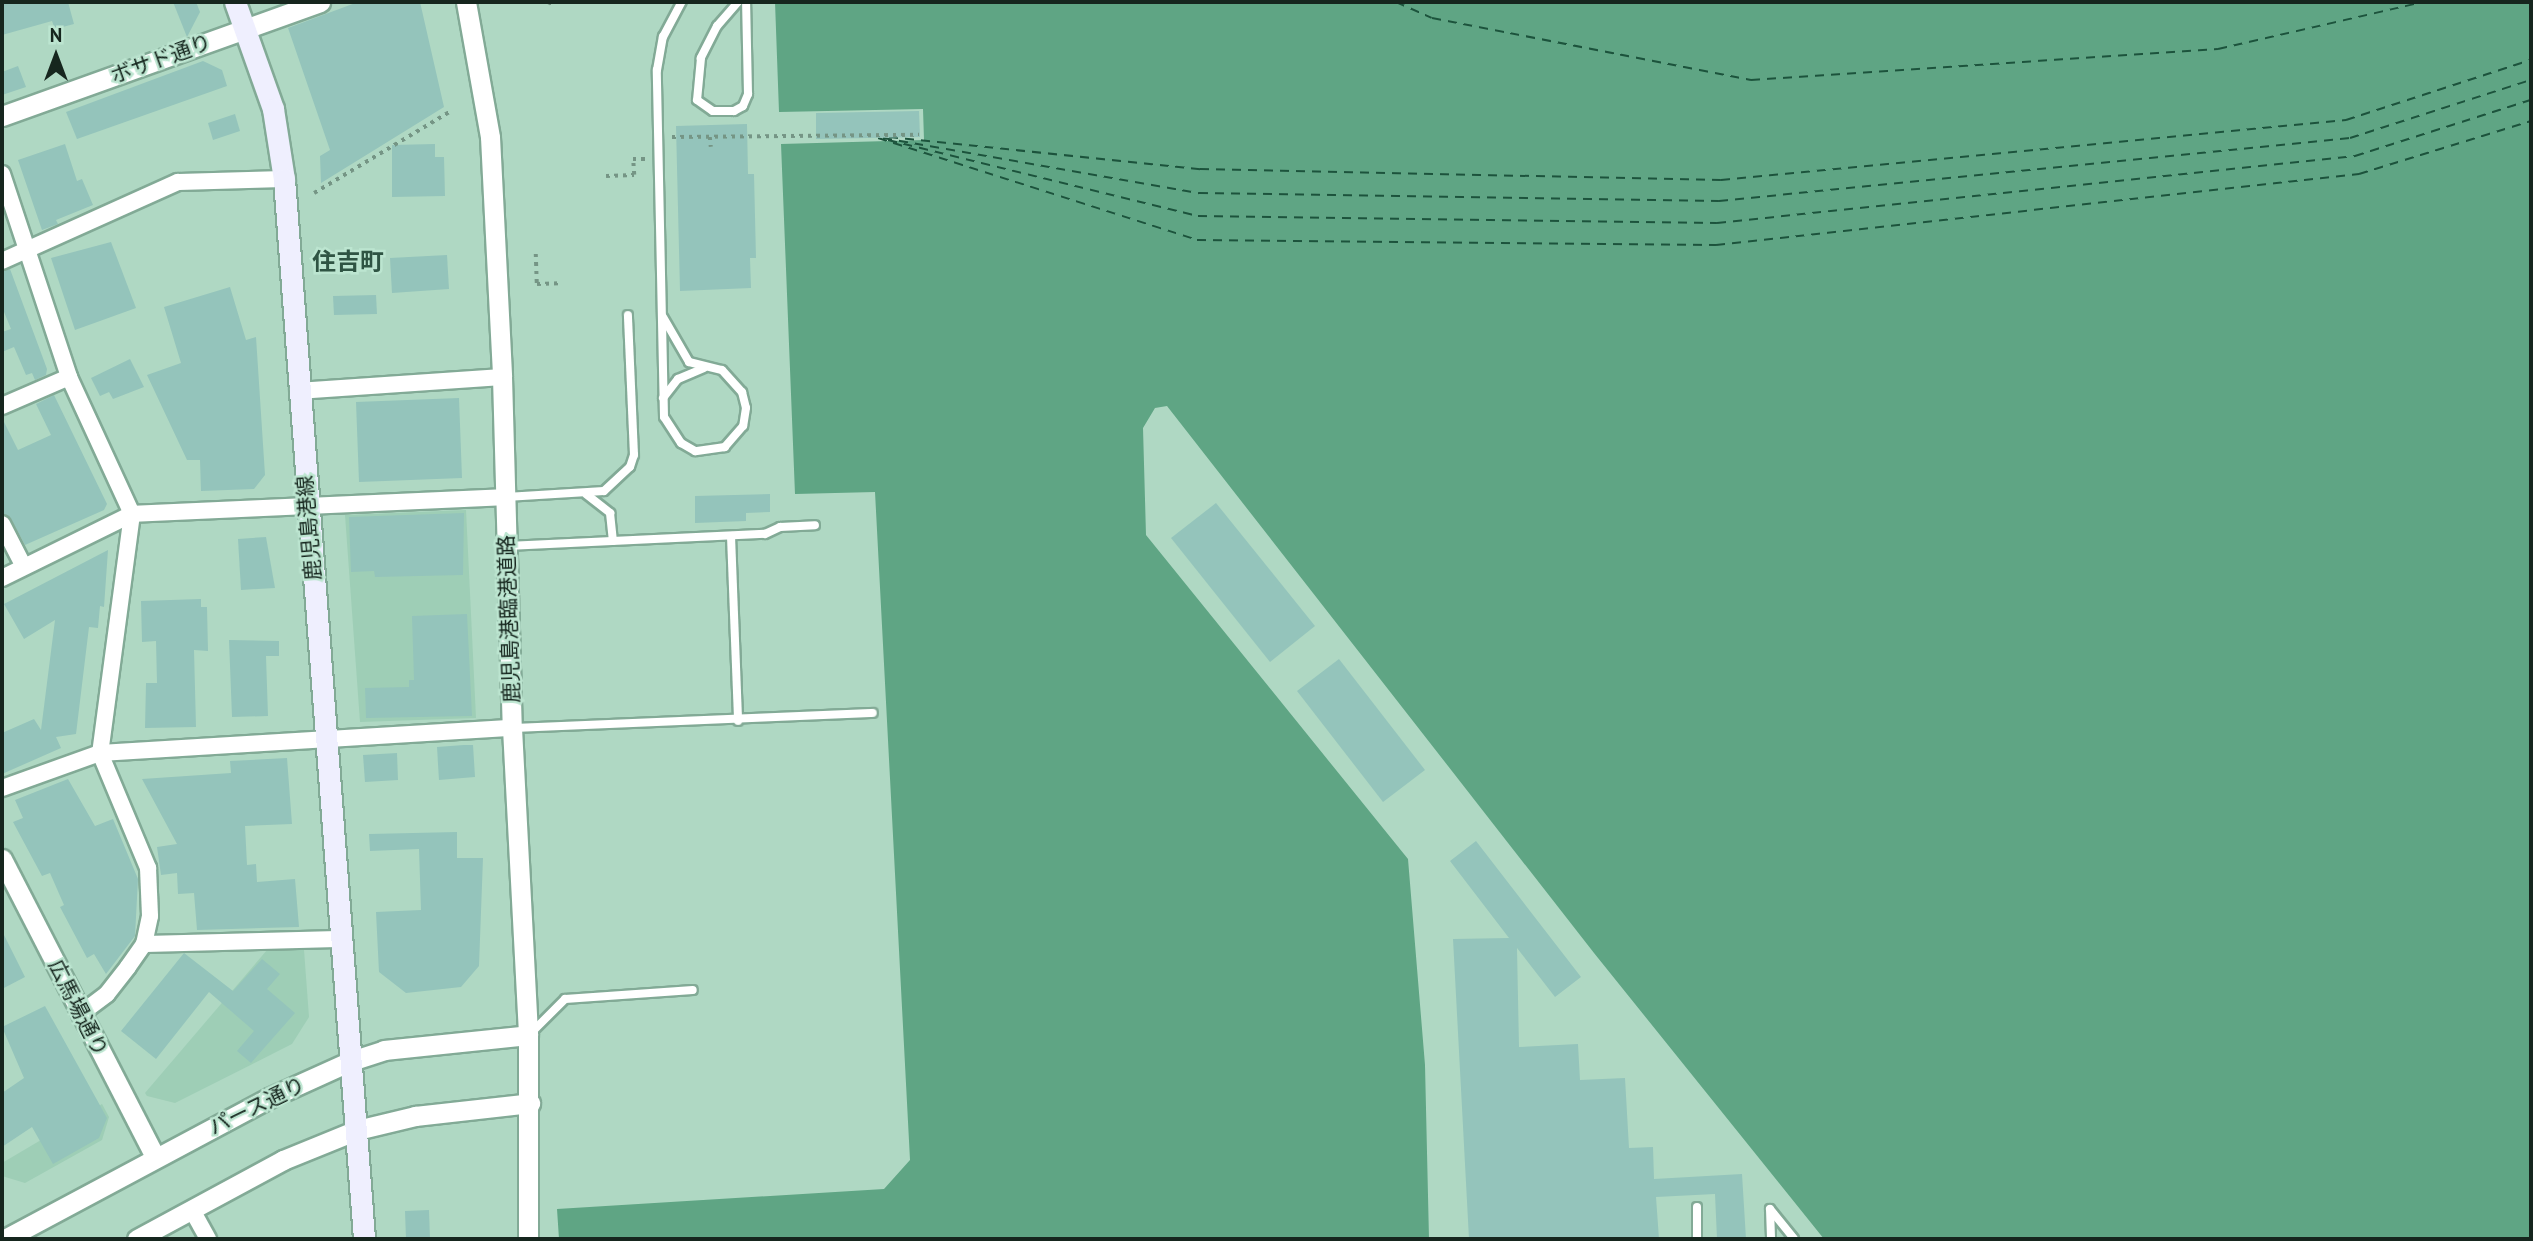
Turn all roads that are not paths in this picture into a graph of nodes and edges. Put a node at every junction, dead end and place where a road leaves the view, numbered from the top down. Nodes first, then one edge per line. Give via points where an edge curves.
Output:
1 (234, 2) edge
2 (320, 2) edge
3 (466, 2) edge
4 (682, 2) edge
5 (738, 2) edge
6 (746, 2) edge
7 (245, 29) junction
8 (2, 116) edge
9 (2, 174) edge
10 (284, 179) junction
11 (27, 250) junction
12 (2, 261) edge
13 (628, 315) dead end
14 (663, 317) junction
15 (707, 367) junction
16 (69, 377) junction
17 (502, 377) junction
18 (298, 391) junction
19 (663, 398) junction
20 (2, 406) edge
21 (586, 494) junction
22 (506, 496) junction
23 (307, 504) junction
24 (132, 514) junction
25 (2, 524) edge
26 (815, 525) dead end
27 (731, 536) junction
28 (613, 541) junction
29 (507, 546) junction
30 (23, 565) junction
31 (2, 578) edge
32 (873, 713) dead end
33 (738, 720) junction
34 (512, 728) junction
35 (327, 739) junction
36 (100, 753) junction
37 (2, 788) edge
38 (2, 859) edge
39 (339, 939) junction
40 (144, 944) junction
41 (693, 990) dead end
42 (80, 1013) junction
43 (528, 1035) junction
44 (351, 1061) junction
45 (530, 1103) junction
46 (357, 1130) junction
47 (155, 1157) junction
48 (1697, 1207) dead end
49 (192, 1210) junction
50 (5, 1239) edge
51 (137, 1239) edge
52 (208, 1239) edge
53 (364, 1239) edge
54 (528, 1239) edge
55 (1697, 1239) edge
56 (1771, 1239) edge
57 (1794, 1239) edge

1 - 7 main road, 鹿児島港線
2 - 7 street, ボサド通り
3 - 17 street, 鹿児島港臨港道路 via 490,138
4 - 14 lane via 663,37 657,71
5 - 6 lane via 717,26 701,58 697,100 713,111 734,111 743,106 748,94
7 - 8 street, ボサド通り
7 - 10 main road, 鹿児島港線 via 273,109
9 - 11 street
10 - 11 street via 178,181
10 - 18 main road, 鹿児島港線
11 - 12 street
11 - 16 street
13 - 21 lane via 634,455 613,486
14 - 15 lane via 689,362
14 - 19 lane
15 - 19 lane via 685,375
15 - 19 lane via 733,378 746,408 743,426 725,447 695,451 681,443 664,417
16 - 20 street
16 - 24 street
17 - 18 street
17 - 22 street, 鹿児島港臨港道路
18 - 23 main road, 鹿児島港線
21 - 22 lane
21 - 28 lane via 610,513
22 - 23 street
22 - 29 street, 鹿児島港臨港道路
23 - 24 street
23 - 35 main road, 鹿児島港線
24 - 30 street
24 - 36 street
25 - 30 street
26 - 27 lane
27 - 28 lane
27 - 33 lane
28 - 29 lane
29 - 34 street, 鹿児島港臨港道路
30 - 31 street
32 - 33 lane
33 - 34 lane
34 - 35 street
34 - 43 street, 鹿児島港臨港道路
35 - 36 street
35 - 39 main road, 鹿児島港線
36 - 37 street
36 - 40 street via 148,868 150,916
38 - 42 street, 広馬場通り
39 - 40 street
39 - 44 main road, 鹿児島港線
40 - 42 street via 107,994
41 - 43 lane via 565,999
42 - 47 street, 広馬場通り
43 - 44 street, パース通り via 384,1050
43 - 45 street, 鹿児島港臨港道路
44 - 46 main road, 鹿児島港線
44 - 47 street, パース通り
45 - 46 street via 415,1116
45 - 54 street, 鹿児島港臨港道路
46 - 49 street via 283,1160
46 - 53 main road, 鹿児島港線
47 - 50 street, パース通り
48 - 55 lane
49 - 51 street
49 - 52 street
56 - 57 lane via 1770,1209

